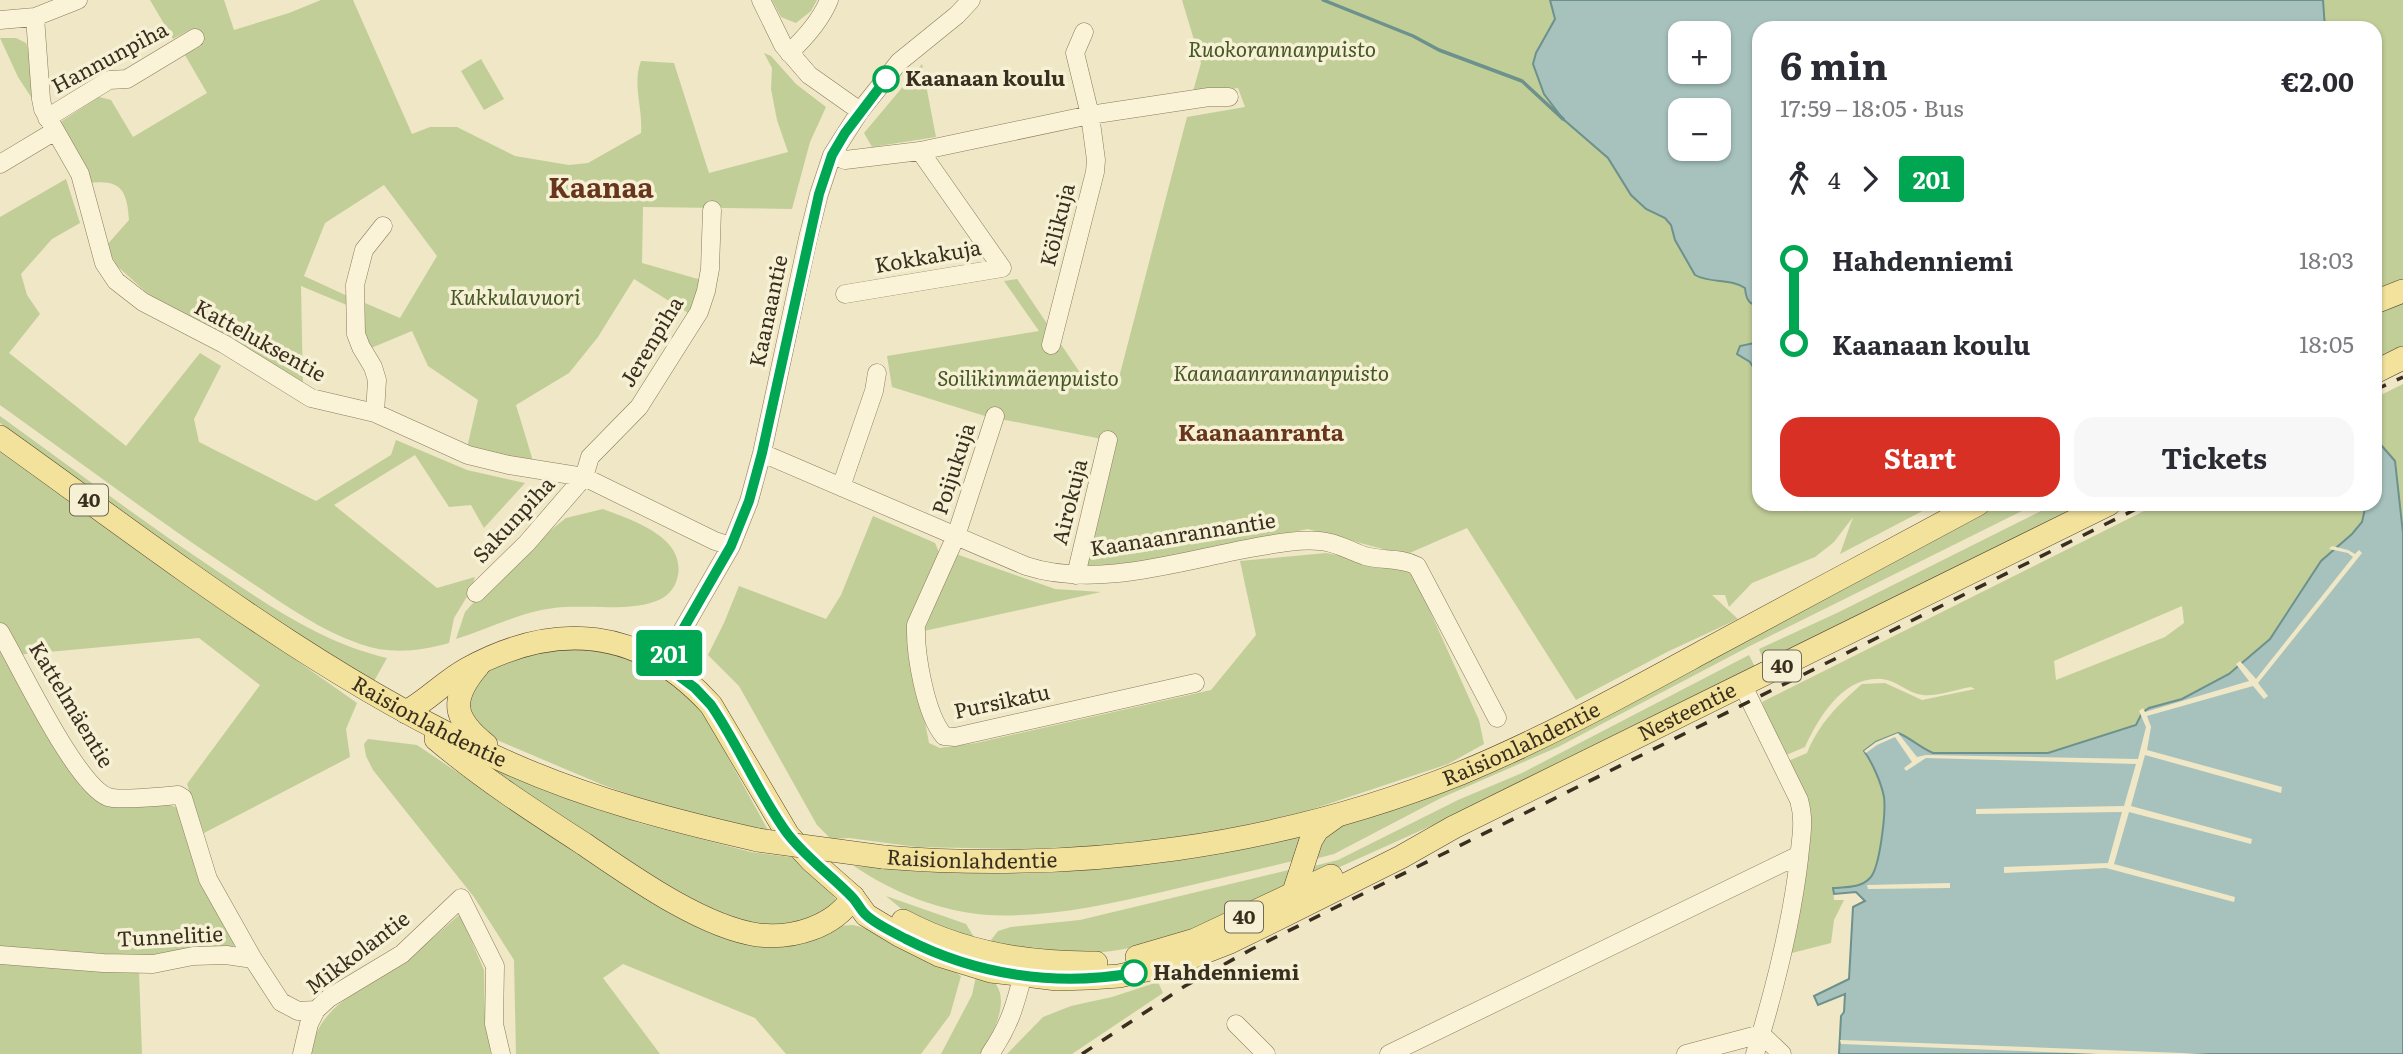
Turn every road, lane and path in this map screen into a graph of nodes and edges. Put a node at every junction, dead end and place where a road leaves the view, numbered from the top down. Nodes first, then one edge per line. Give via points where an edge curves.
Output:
1 (78, 0) edge
2 (761, 0) edge
3 (829, 0) edge
4 (971, 0) edge
5 (35, 17) junction
6 (0, 20) edge
7 (1084, 32) dead end
8 (195, 38) dead end
9 (789, 52) junction
10 (1228, 97) dead end
11 (860, 111) junction
12 (1090, 115) junction
13 (51, 124) junction
14 (920, 151) junction
15 (832, 155) junction
16 (0, 164) edge
17 (712, 210) dead end
18 (383, 226) dead end
19 (2403, 291) edge
20 (845, 294) dead end
21 (2382, 299) edge
22 (1051, 345) dead end
23 (2403, 358) edge
24 (2382, 368) edge
25 (877, 373) dead end
26 (375, 413) junction
27 (995, 416) dead end
28 (0, 437) edge
29 (1108, 440) dead end
30 (762, 453) junction
31 (584, 477) junction
32 (841, 486) junction
33 (1965, 511) edge
34 (2095, 511) edge
35 (956, 536) junction
36 (731, 546) junction
37 (1076, 575) junction
38 (476, 593) dead end
39 (0, 632) edge
40 (482, 662) junction
41 (663, 664) junction
42 (1195, 682) dead end
43 (1743, 686) junction
44 (406, 712) junction
45 (1497, 718) dead end
46 (514, 766) junction
47 (1341, 813) junction
48 (1799, 855) junction
49 (853, 897) junction
50 (1290, 904) junction
51 (0, 955) edge
52 (253, 959) junction
53 (1025, 968) junction
54 (316, 1010) junction
55 (1236, 1024) dead end
56 (1761, 1034) junction
57 (302, 1054) edge
58 (501, 1054) edge
59 (990, 1054) edge
60 (1266, 1054) edge
61 (1388, 1054) edge
62 (1686, 1054) edge
63 (1755, 1054) edge
64 (1783, 1054) edge

1 - 5 street
2 - 9 street
3 - 9 street
4 - 11 street, Kaanaantie via 899,62
5 - 6 street
5 - 13 street, Katteluksentie via 41,99
7 - 12 street, Kölikuja via 1075,52
8 - 13 street, Hannunpiha via 127,79 109,80
9 - 11 street via 809,75
10 - 12 street
11 - 15 street, Kaanaantie
12 - 14 street
12 - 22 street, Kölikuja via 1095,172
13 - 16 street, Hannunpiha
13 - 26 street, Katteluksentie via 79,174 104,263 116,281 143,302 224,344 311,398
14 - 15 street via 845,160
14 - 20 street, Kokkakuja via 1002,268
15 - 30 street, Kaanaantie via 808,238
17 - 31 street, Jerenpiha via 710,269 699,312 639,407 590,457
18 - 26 street via 364,250 355,285 356,334 377,380
19 - 21 main road
23 - 24 main road
25 - 32 street
26 - 31 street, Katteluksentie via 468,455
27 - 35 street, Poijukuja
28 - 44 main road, Raisionlahdentie / 40 via 261,624
29 - 37 street, Airokuja
30 - 32 street, Kaanaanrannantie
30 - 36 street, Kaanaantie
31 - 36 street, Katteluksentie
31 - 38 street, Sakunpiha
32 - 35 street, Kaanaanrannantie
33 - 47 main road, Raisionlahdentie via 1530,742 1460,773
34 - 43 main road, Nesteentie / 40
35 - 37 street, Kaanaanrannantie via 1026,566
35 - 42 street, Pursikatu via 916,625 928,699 944,736
36 - 41 street, Kaanaantie
37 - 45 street, Kaanaanrannantie via 1125,572 1290,541 1322,540 1367,556 1403,560 1417,566
39 - 52 street, Kattelmäentie via 90,784 109,798 183,798 208,879
40 - 41 main road, 40 via 527,644 569,638 611,642
40 - 44 main road, 40
40 - 46 main road via 461,690 462,721
41 - 49 main road, 40 via 711,705 788,835
43 - 48 street via 1799,800 1804,827
43 - 50 main road, Nesteentie / 40 via 1401,857
44 - 46 main road, Raisionlahdentie
44 - 49 main road via 464,763 524,805 716,923 758,935 794,933 835,918
46 - 47 main road, Raisionlahdentie, bridge via 636,810 758,840 883,857 1009,863 1101,858 1227,841
47 - 50 main road via 1317,830
48 - 56 street via 1784,955
48 - 61 street
49 - 53 main road, 40 via 866,915 918,945 962,963
50 - 53 main road, Nesteentie / 40 via 1199,956 1151,970 1057,979
51 - 52 street, Tunnelitie via 128,964 193,956
52 - 54 street via 281,1002 298,1011
53 - 59 street via 1006,1031
54 - 57 street, Mikkolantie
54 - 58 street, Mikkolantie via 402,954 461,898 495,966 494,1024
55 - 60 street
56 - 62 street
56 - 63 street
56 - 64 street

